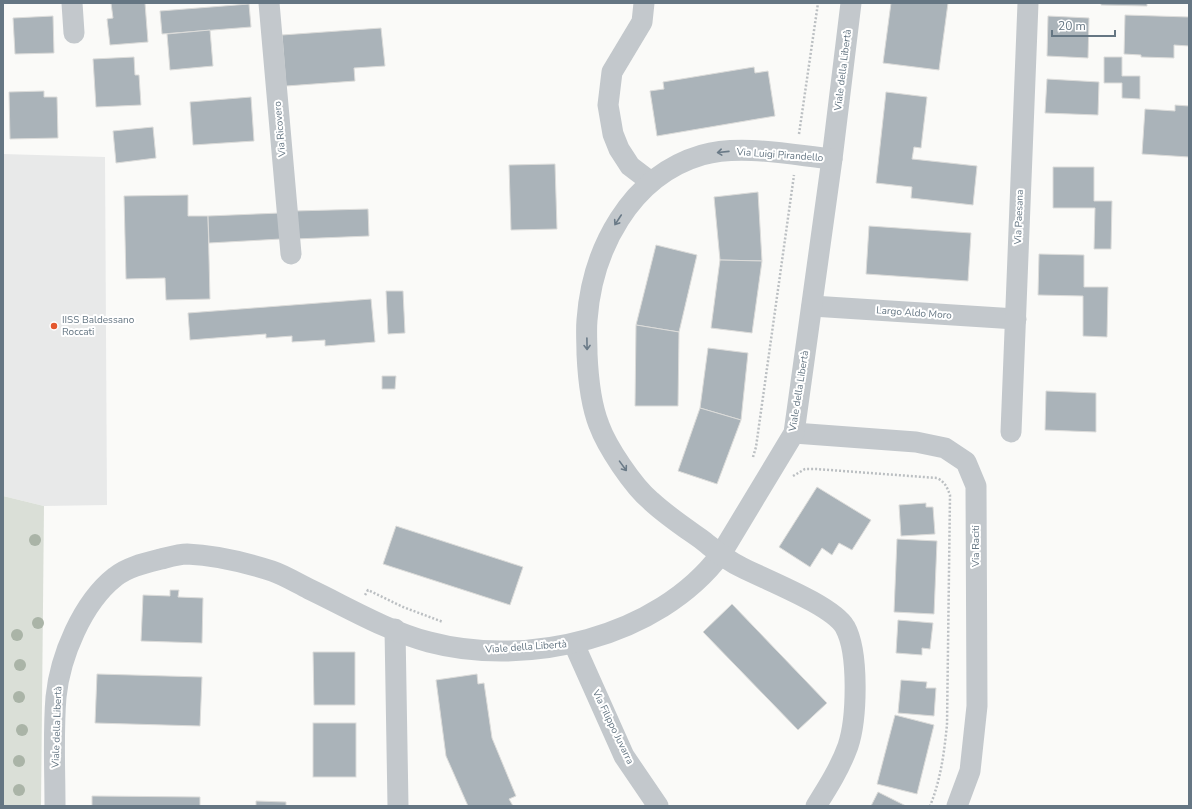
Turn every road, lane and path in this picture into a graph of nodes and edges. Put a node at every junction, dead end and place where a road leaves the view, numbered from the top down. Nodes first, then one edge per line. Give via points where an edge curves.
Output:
1 (72, 3) edge
2 (270, 3) edge
3 (644, 3) edge
4 (818, 3) edge
5 (851, 3) edge
6 (1028, 3) edge
7 (74, 33) dead end
8 (796, 156) junction
9 (832, 159) junction
10 (651, 182) junction
11 (291, 254) dead end
12 (812, 306) junction
13 (1016, 319) junction
14 (1011, 432) dead end
15 (794, 433) junction
16 (751, 463) dead end
17 (772, 469) junction
18 (721, 554) junction
19 (356, 611) junction
20 (445, 622) dead end
21 (395, 629) junction
22 (574, 644) junction
23 (55, 806) edge
24 (398, 806) edge
25 (658, 806) edge
26 (816, 806) edge
27 (930, 806) edge
28 (957, 806) edge

1 - 7 street
2 - 11 street, Via Ricovero
3 - 10 street via 642,22 612,72 608,105 613,134 620,149 630,166
4 - 8 path
5 - 9 street, Viale della Libertà
6 - 13 street, Via Paesana
8 - 9 street, Via Luigi Pirandello
8 -> 10 street, Via Luigi Pirandello via 744,151 702,155 672,167
8 - 16 path via 756,447
9 - 12 street, Viale della Libertà
10 -> 18 street, Via Luigi Pirandello via 619,219 605,242 596,269 586,321 588,376 599,425 620,463 649,500
12 - 13 street, Largo Aldo Moro
12 - 15 street, Viale della Libertà
13 - 14 street, Via Paesana
15 - 17 street, Viale della Libertà
15 - 28 street, Via Raciti via 916,442 945,448 966,462 976,486 977,706 970,771
17 - 18 street, Viale della Libertà
17 - 27 path via 789,479 805,469 811,469 937,478 946,486 950,495 947,725 942,768
18 - 22 street, Viale della Libertà via 710,569 677,597 641,620
18 - 26 street, Via Luigi Pirandello via 737,565 827,609 843,624 850,638 854,662 854,697 848,745 833,779
19 - 20 path via 368,590 403,607
19 - 21 street, Viale della Libertà
19 - 23 street, Viale della Libertà via 273,572 193,555 185,554 142,563 115,577 82,617 61,668 56,696
21 - 22 street, Viale della Libertà via 457,649 488,651
21 - 24 street
22 - 25 street, Via Filippo Juvarra via 624,756

